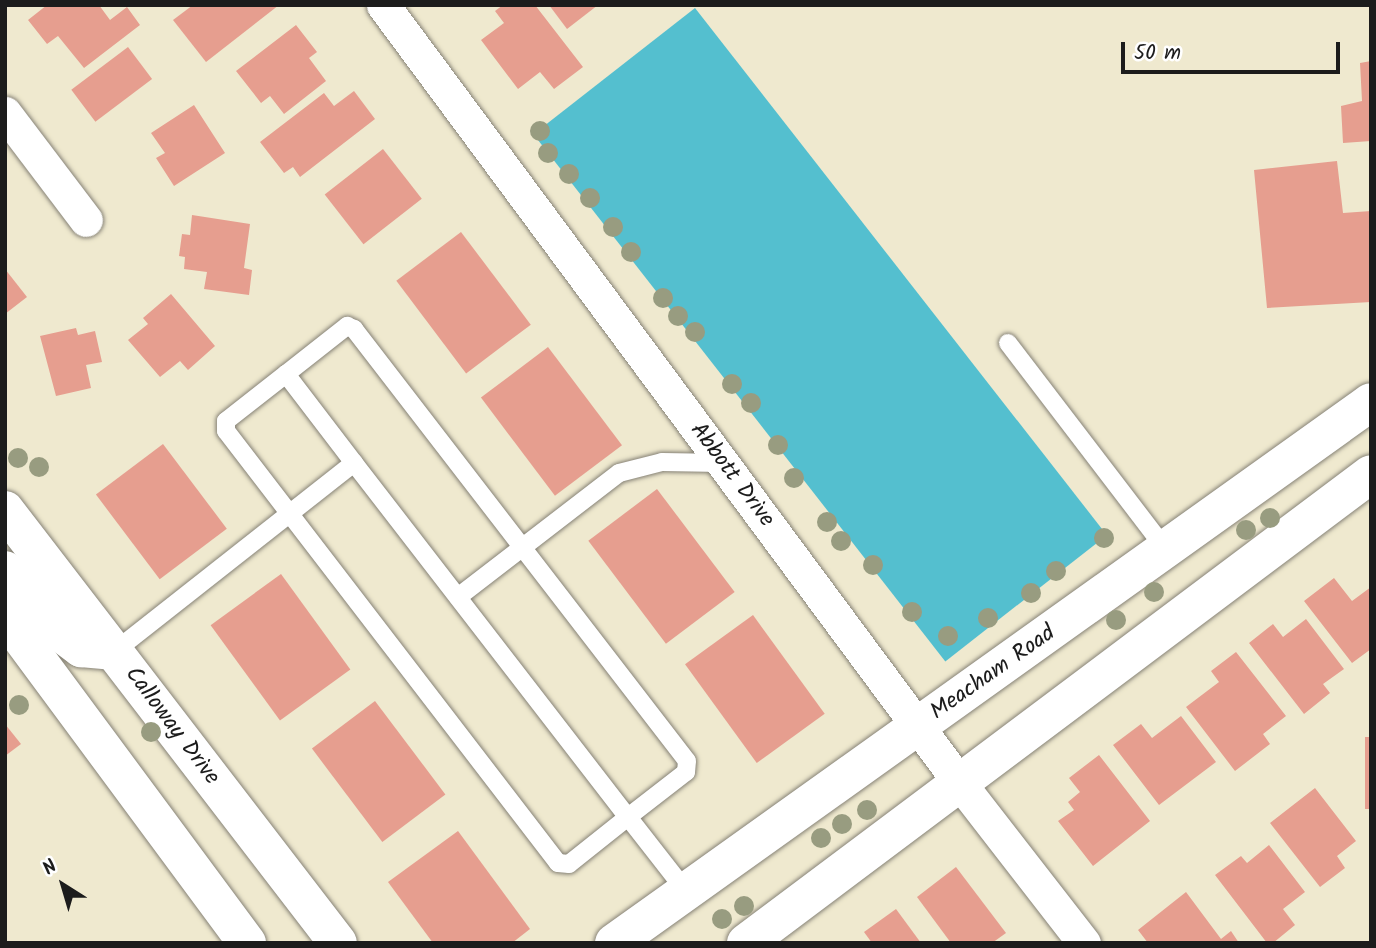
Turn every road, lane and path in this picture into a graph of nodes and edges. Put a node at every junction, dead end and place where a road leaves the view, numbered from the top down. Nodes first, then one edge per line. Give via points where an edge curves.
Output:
1 (383, 5) edge
2 (5, 113) edge
3 (86, 220) dead end
4 (1008, 343) dead end
5 (286, 374) junction
6 (1371, 402) edge
7 (354, 463) junction
8 (723, 463) junction
9 (1371, 474) edge
10 (5, 510) edge
11 (289, 513) junction
12 (522, 547) junction
13 (1166, 550) junction
14 (5, 570) edge
15 (458, 597) junction
16 (5, 616) edge
17 (115, 651) junction
18 (918, 727) junction
19 (959, 782) junction
20 (628, 817) junction
21 (685, 890) junction
22 (247, 943) edge
23 (338, 943) edge
24 (614, 943) edge
25 (746, 943) edge
26 (1084, 943) edge

1 - 8 street, Abbott Drive
2 - 3 street
4 - 13 lane
5 - 7 lane
5 - 11 lane via 224,426
5 - 12 lane via 351,326
6 - 13 street, Meacham Road
7 - 11 lane
7 - 15 lane
8 - 12 lane via 662,462 619,473
8 - 18 street, Abbott Drive
9 - 19 street
10 - 17 street, Calloway Drive
11 - 17 lane
11 - 20 lane via 558,863 569,863
12 - 15 lane
12 - 20 lane via 687,761 686,772
13 - 18 street, Meacham Road
14 - 17 street via 46,622 81,648
15 - 20 lane
16 - 22 street
17 - 23 street, Calloway Drive
18 - 19 street, Abbott Drive
18 - 21 street, Meacham Road
19 - 25 street
19 - 26 street, Abbott Drive
20 - 21 lane
21 - 24 street, Meacham Road

